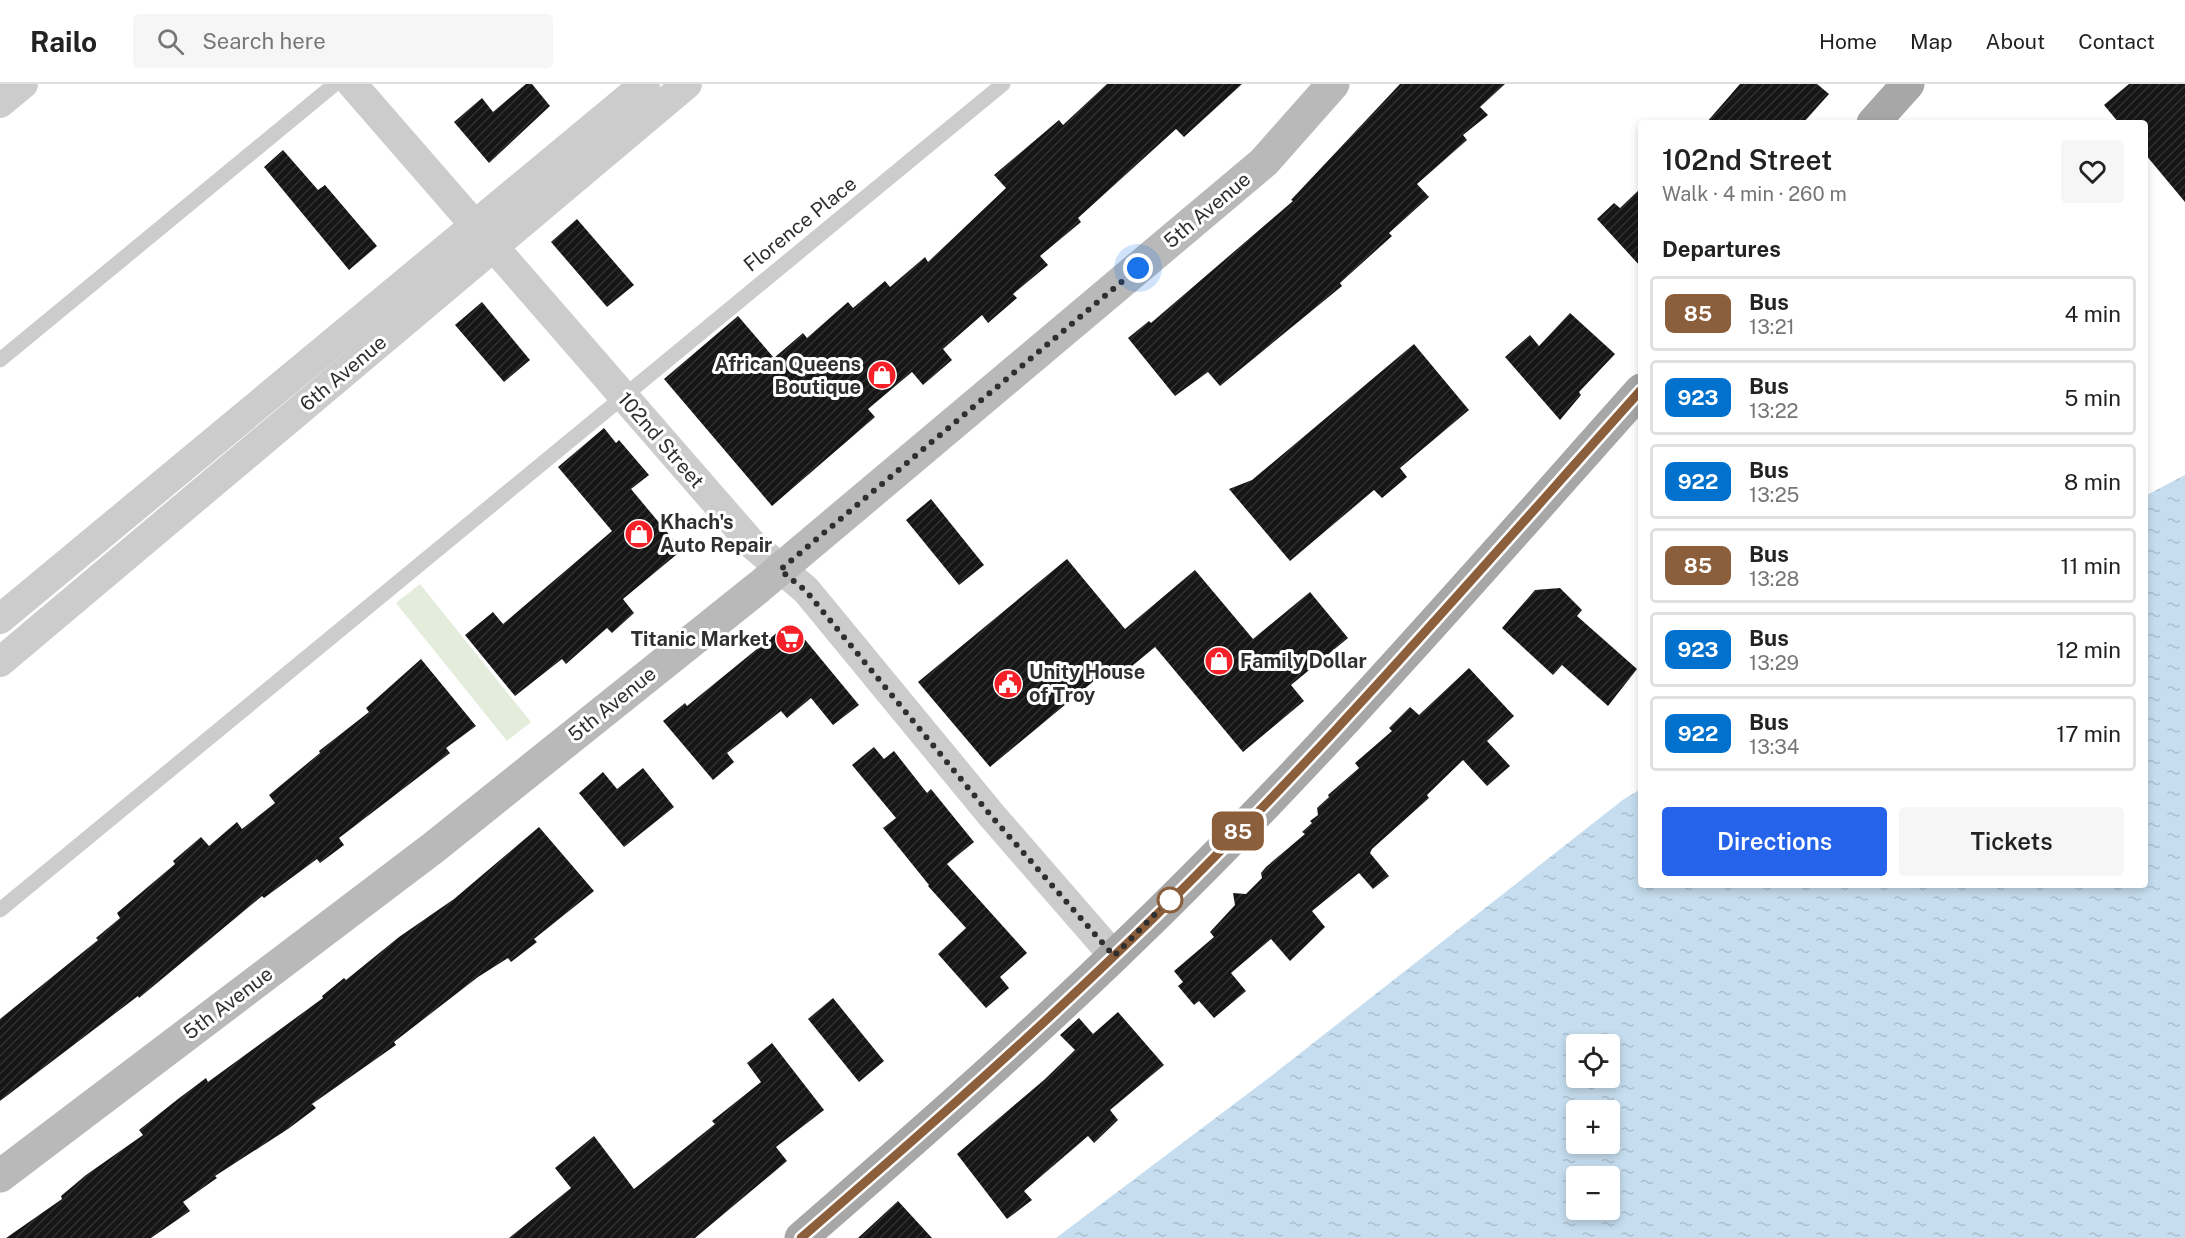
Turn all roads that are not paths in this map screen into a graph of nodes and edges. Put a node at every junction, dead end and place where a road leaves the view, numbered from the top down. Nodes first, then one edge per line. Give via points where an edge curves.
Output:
1 (23, 84) edge
2 (335, 84) edge
3 (352, 84) edge
4 (645, 84) edge
5 (687, 84) edge
6 (1003, 84) edge
7 (1333, 84) edge
8 (1908, 84) edge
9 (0, 103) edge
10 (1876, 120) edge
11 (483, 237) junction
12 (0, 360) edge
13 (1638, 393) edge
14 (623, 396) junction
15 (152, 514) junction
16 (780, 570) junction
17 (0, 619) edge
18 (0, 662) edge
19 (0, 910) edge
20 (1114, 956) junction
21 (0, 1176) edge
22 (801, 1238) edge

1 - 9 street
2 - 12 lane
3 - 11 street, 102nd Street
4 - 11 street, 6th Avenue
5 - 11 street, 6th Avenue
6 - 14 lane, Florence Place
7 - 16 street, 5th Avenue via 1264,162
8 - 10 main road
11 - 14 street, 102nd Street
11 - 15 street, 6th Avenue
13 - 20 main road via 1355,708
14 - 16 street, 102nd Street via 753,546
14 - 19 lane, Florence Place
15 - 17 street, 6th Avenue
15 - 18 street, 6th Avenue
16 - 20 street, 102nd Street via 806,591 993,818
16 - 21 street, 5th Avenue via 433,848
20 - 22 main road

